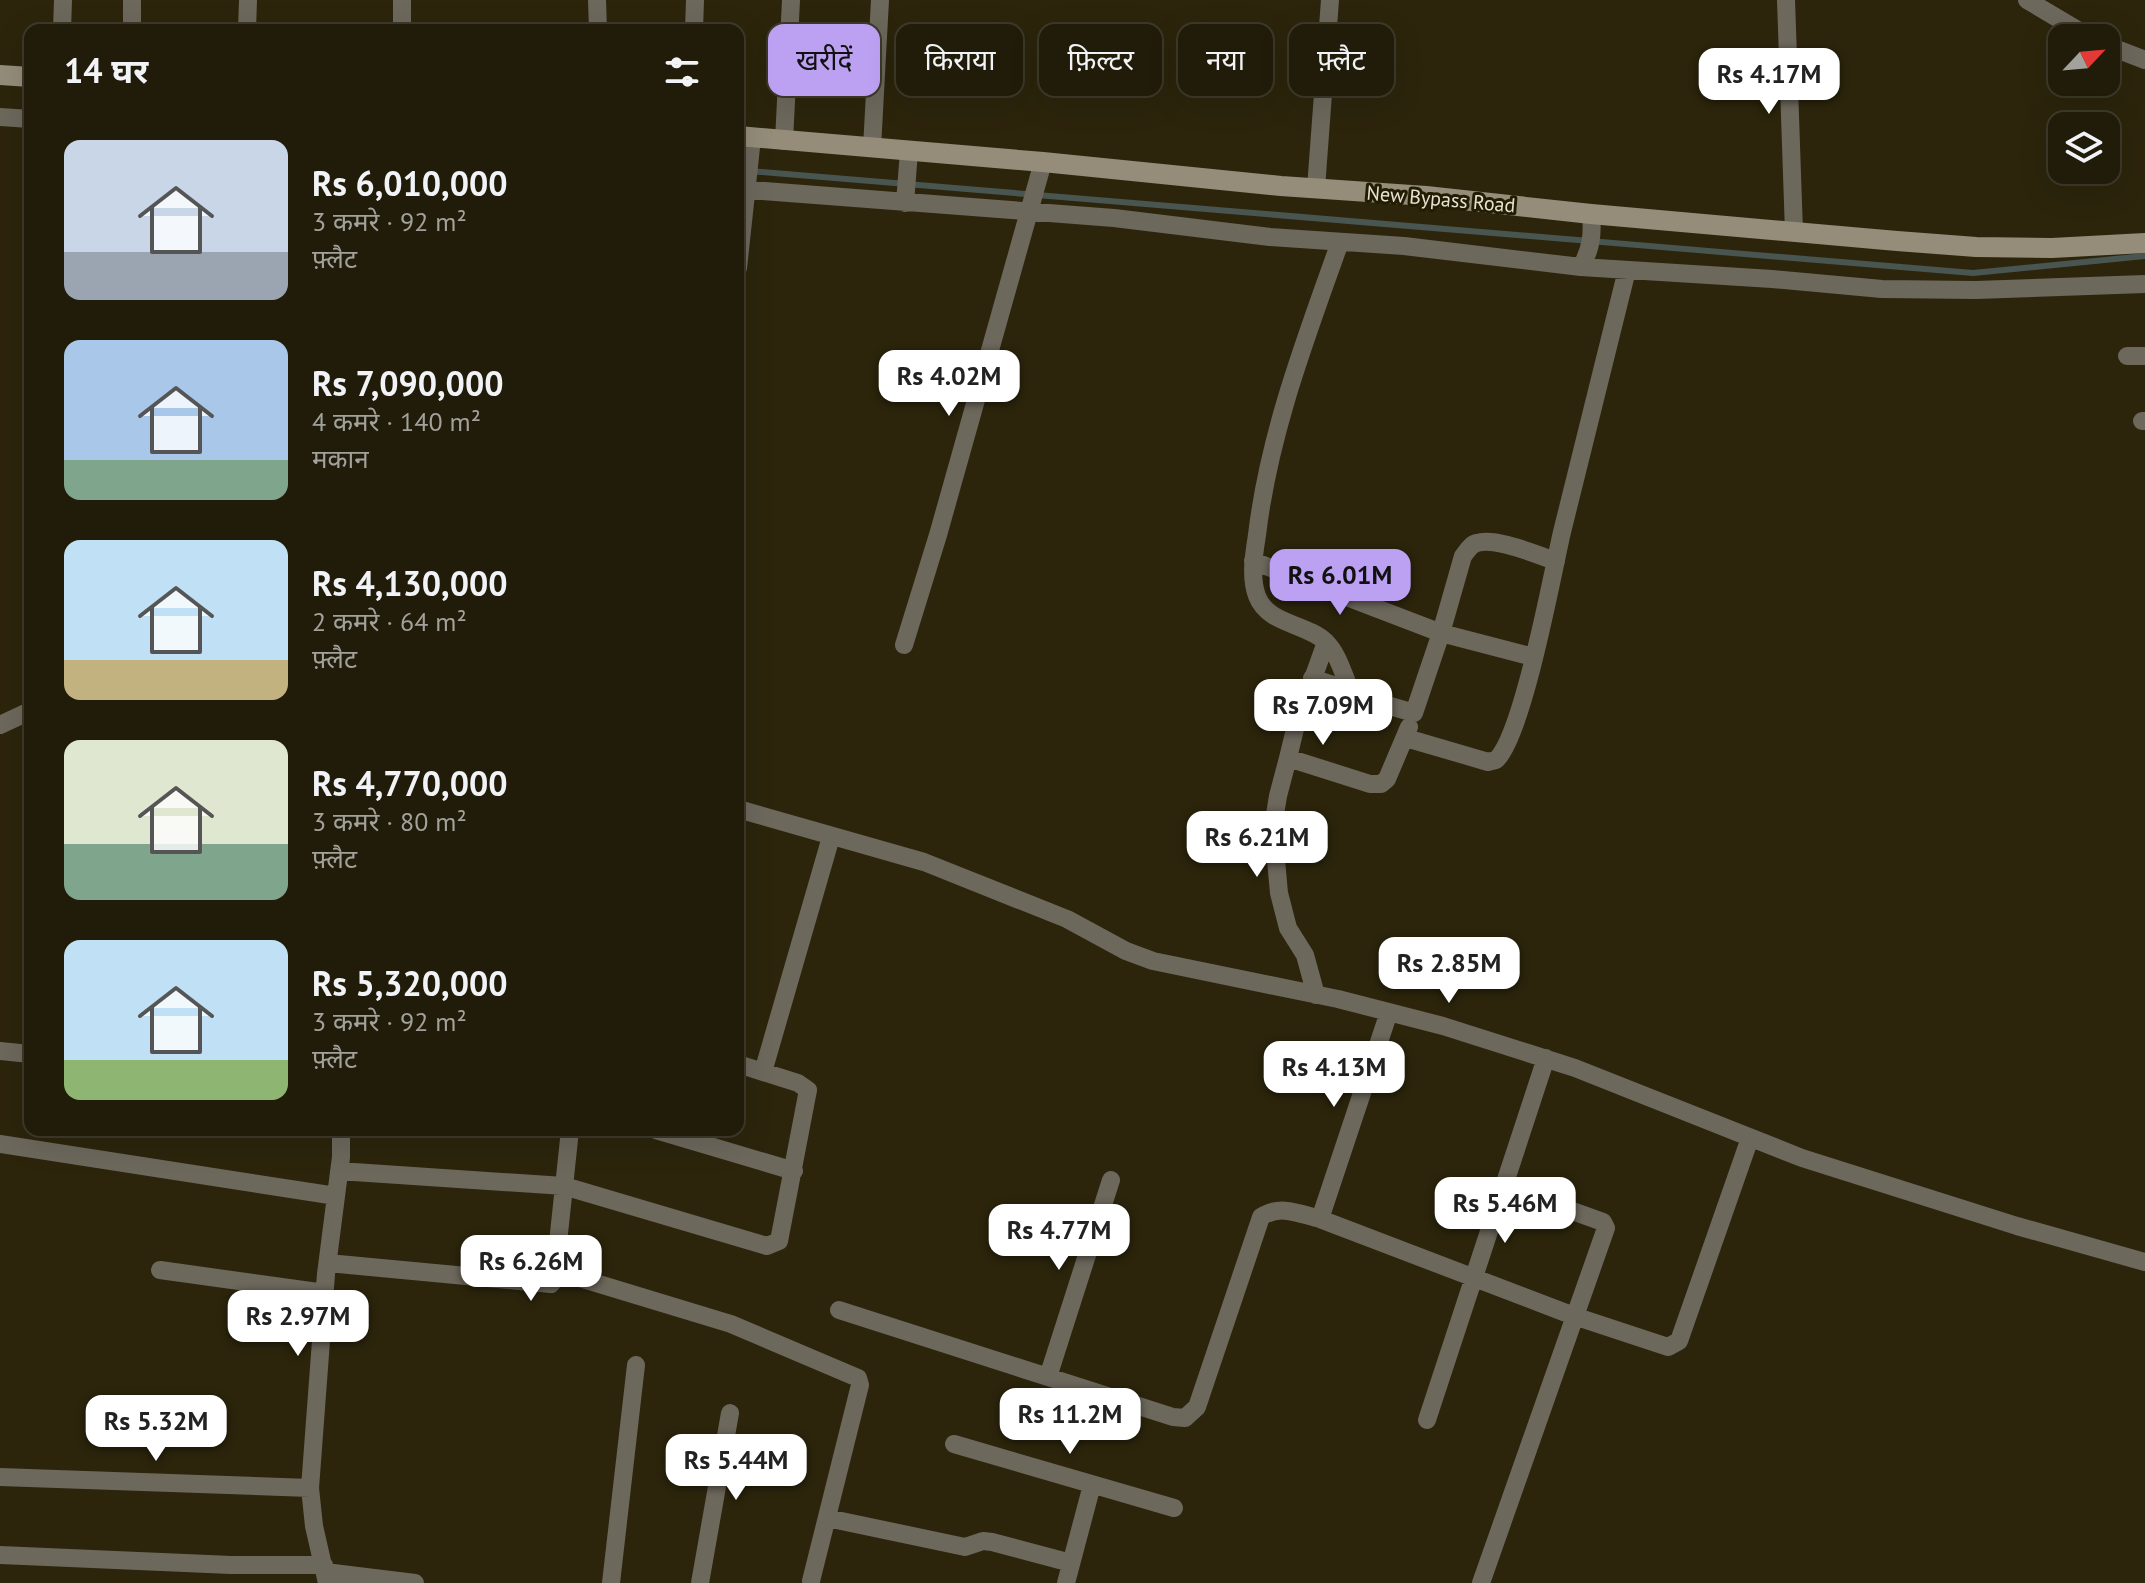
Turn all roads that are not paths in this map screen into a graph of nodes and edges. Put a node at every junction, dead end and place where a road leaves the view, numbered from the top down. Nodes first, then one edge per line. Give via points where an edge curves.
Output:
1 (63, 0) edge
2 (132, 0) edge
3 (248, 0) edge
4 (402, 0) edge
5 (597, 0) edge
6 (695, 0) edge
7 (791, 0) edge
8 (880, 0) edge
9 (1330, 0) edge
10 (1786, 0) edge
11 (2035, 2) edge
12 (62, 24) edge
13 (132, 24) edge
14 (247, 24) edge
15 (402, 24) edge
16 (598, 24) edge
17 (694, 24) edge
18 (2069, 24) edge
19 (2120, 50) edge
20 (2145, 60) edge
21 (0, 75) edge
22 (24, 77) edge
23 (0, 117) edge
24 (24, 119) edge
25 (745, 137) edge
26 (784, 141) junction
27 (872, 148) junction
28 (909, 151) junction
29 (1043, 162) junction
30 (745, 181) edge
31 (1316, 188) junction
32 (906, 189) junction
33 (1033, 200) junction
34 (1592, 223) junction
35 (1794, 232) junction
36 (1340, 242) junction
37 (2145, 243) edge
38 (1585, 259) junction
39 (1627, 270) junction
40 (2145, 284) edge
41 (1253, 561) junction
42 (1556, 561) junction
43 (1441, 633) junction
44 (1326, 642) junction
45 (904, 645) dead end
46 (1533, 657) junction
47 (1312, 678) junction
48 (1351, 691) junction
49 (1414, 713) junction
50 (24, 714) edge
51 (0, 725) edge
52 (1406, 738) junction
53 (1288, 758) junction
54 (744, 811) edge
55 (831, 837) junction
56 (1316, 995) junction
57 (1389, 1012) junction
58 (0, 1051) edge
59 (24, 1053) edge
60 (1546, 1058) junction
61 (744, 1066) edge
62 (763, 1072) junction
63 (341, 1136) edge
64 (569, 1136) edge
65 (676, 1136) edge
66 (1750, 1138) junction
67 (0, 1144) edge
68 (339, 1171) junction
69 (794, 1171) junction
70 (1111, 1180) dead end
71 (564, 1186) junction
72 (1503, 1186) junction
73 (336, 1196) junction
74 (1320, 1219) junction
75 (2145, 1262) edge
76 (328, 1263) junction
77 (160, 1270) dead end
78 (556, 1271) junction
79 (1472, 1276) junction
80 (325, 1293) junction
81 (839, 1310) dead end
82 (1574, 1316) junction
83 (636, 1365) dead end
84 (1048, 1377) junction
85 (730, 1413) dead end
86 (1427, 1420) dead end
87 (954, 1444) dead end
88 (0, 1477) edge
89 (1092, 1485) junction
90 (310, 1488) junction
91 (1174, 1508) dead end
92 (827, 1518) junction
93 (0, 1555) edge
94 (1071, 1563) junction
95 (325, 1573) edge
96 (811, 1581) edge
97 (415, 1583) edge
98 (611, 1583) edge
99 (700, 1583) edge
100 (1066, 1583) edge
101 (1481, 1583) edge

1 - 12 street
2 - 13 street
3 - 14 street
4 - 15 street
5 - 16 street
6 - 17 street
7 - 26 street
8 - 27 street
9 - 31 street
10 - 35 street
11 - 18 street
19 - 20 street
21 - 22 main road
23 - 24 street
25 - 26 main road, New Bypass Road
25 - 30 street
26 - 27 main road, New Bypass Road
27 - 28 main road, New Bypass Road
28 - 29 main road, New Bypass Road
28 - 32 street
29 - 31 main road, New Bypass Road
29 - 33 street
30 - 32 street
31 - 34 main road, New Bypass Road
32 - 33 street
33 - 36 street
33 - 45 street
34 - 35 main road, New Bypass Road
34 - 38 street
35 - 37 main road, New Bypass Road via 1976,247
36 - 38 street
36 - 41 street via 1275,437
38 - 39 street
39 - 40 street via 1882,289
39 - 42 street
41 - 43 street
41 - 44 street via 1256,594 1263,607
42 - 43 street via 1494,542 1470,547
42 - 46 street
43 - 46 street
43 - 49 street
44 - 47 street
44 - 48 street
46 - 52 street via 1519,709 1496,760
47 - 48 street
47 - 53 street
48 - 49 street
49 - 52 street
50 - 51 street
52 - 53 street via 1381,784
53 - 56 street via 1273,827 1279,893
54 - 55 street
55 - 56 street via 924,862 1067,919 1153,961
55 - 62 street
56 - 57 street
57 - 60 street
57 - 74 street
58 - 59 street
60 - 66 street
60 - 72 street
61 - 62 street
62 - 69 street via 808,1090
63 - 68 street
64 - 71 street
65 - 69 street
66 - 75 street via 1988,1217
66 - 82 street via 1679,1341 1668,1347
67 - 73 street
68 - 71 street
68 - 73 street
69 - 71 street via 779,1241 767,1246
70 - 84 street
71 - 78 street
72 - 79 street
72 - 82 street via 1603,1222 1605,1233
73 - 76 street
74 - 79 street
74 - 84 street via 1289,1211 1261,1217 1197,1407 1185,1418
76 - 78 street via 551,1284
76 - 80 street
77 - 80 street
78 - 92 street via 731,1324 858,1378
79 - 82 street
79 - 86 street
80 - 90 street
81 - 84 street
82 - 101 street
83 - 98 street
85 - 99 street
87 - 89 street
88 - 90 street
89 - 91 street
89 - 94 street
90 - 95 street
92 - 94 street via 965,1547 992,1542
92 - 96 street
93 - 95 street
94 - 100 street
95 - 97 street

